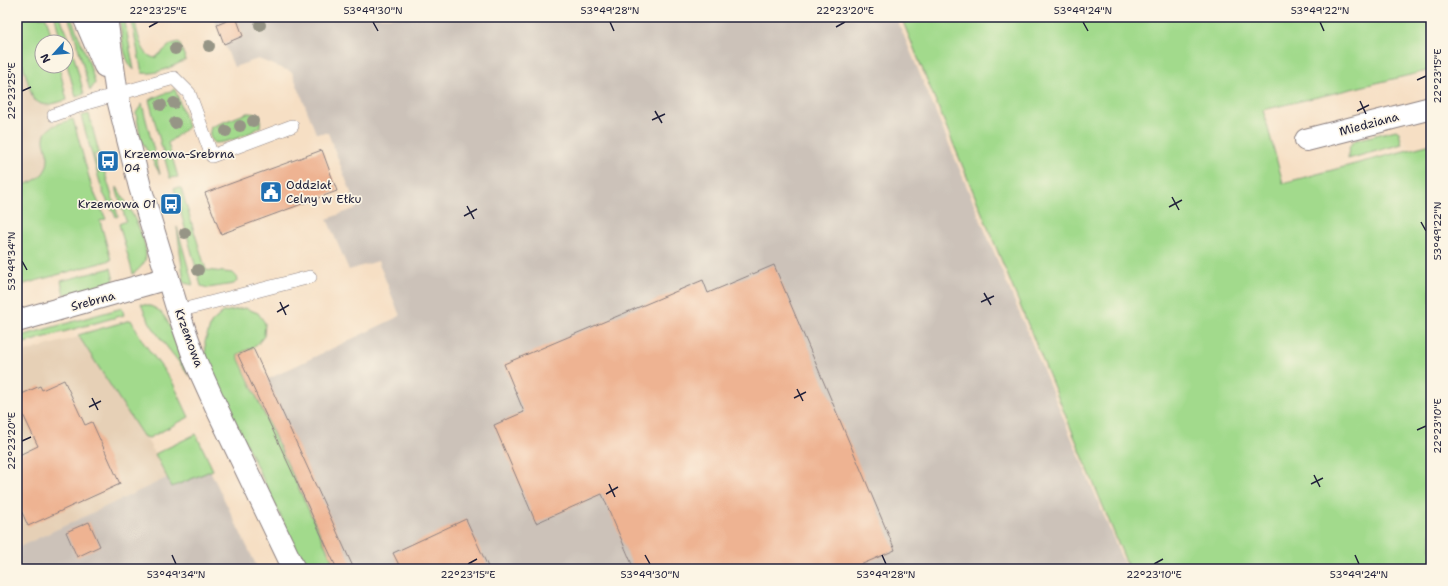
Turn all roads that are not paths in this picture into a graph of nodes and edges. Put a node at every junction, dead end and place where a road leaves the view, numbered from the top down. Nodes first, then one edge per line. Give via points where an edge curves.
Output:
1 (84, 17) edge
2 (106, 17) edge
3 (117, 94) junction
4 (1431, 108) edge
5 (54, 114) dead end
6 (292, 126) dead end
7 (1306, 140) dead end
8 (310, 277) dead end
9 (168, 278) junction
10 (178, 311) junction
11 (17, 321) edge
12 (294, 569) edge

1 - 3 street, Krzemowa
2 - 3 street, Krzemowa
3 - 5 lane
3 - 6 lane via 174,78 189,93 212,156
3 - 9 street, Krzemowa via 140,187
4 - 7 street, Miedziana
8 - 10 lane
9 - 10 street, Krzemowa
9 - 11 street, Srebrna
10 - 12 street, Krzemowa via 195,360

